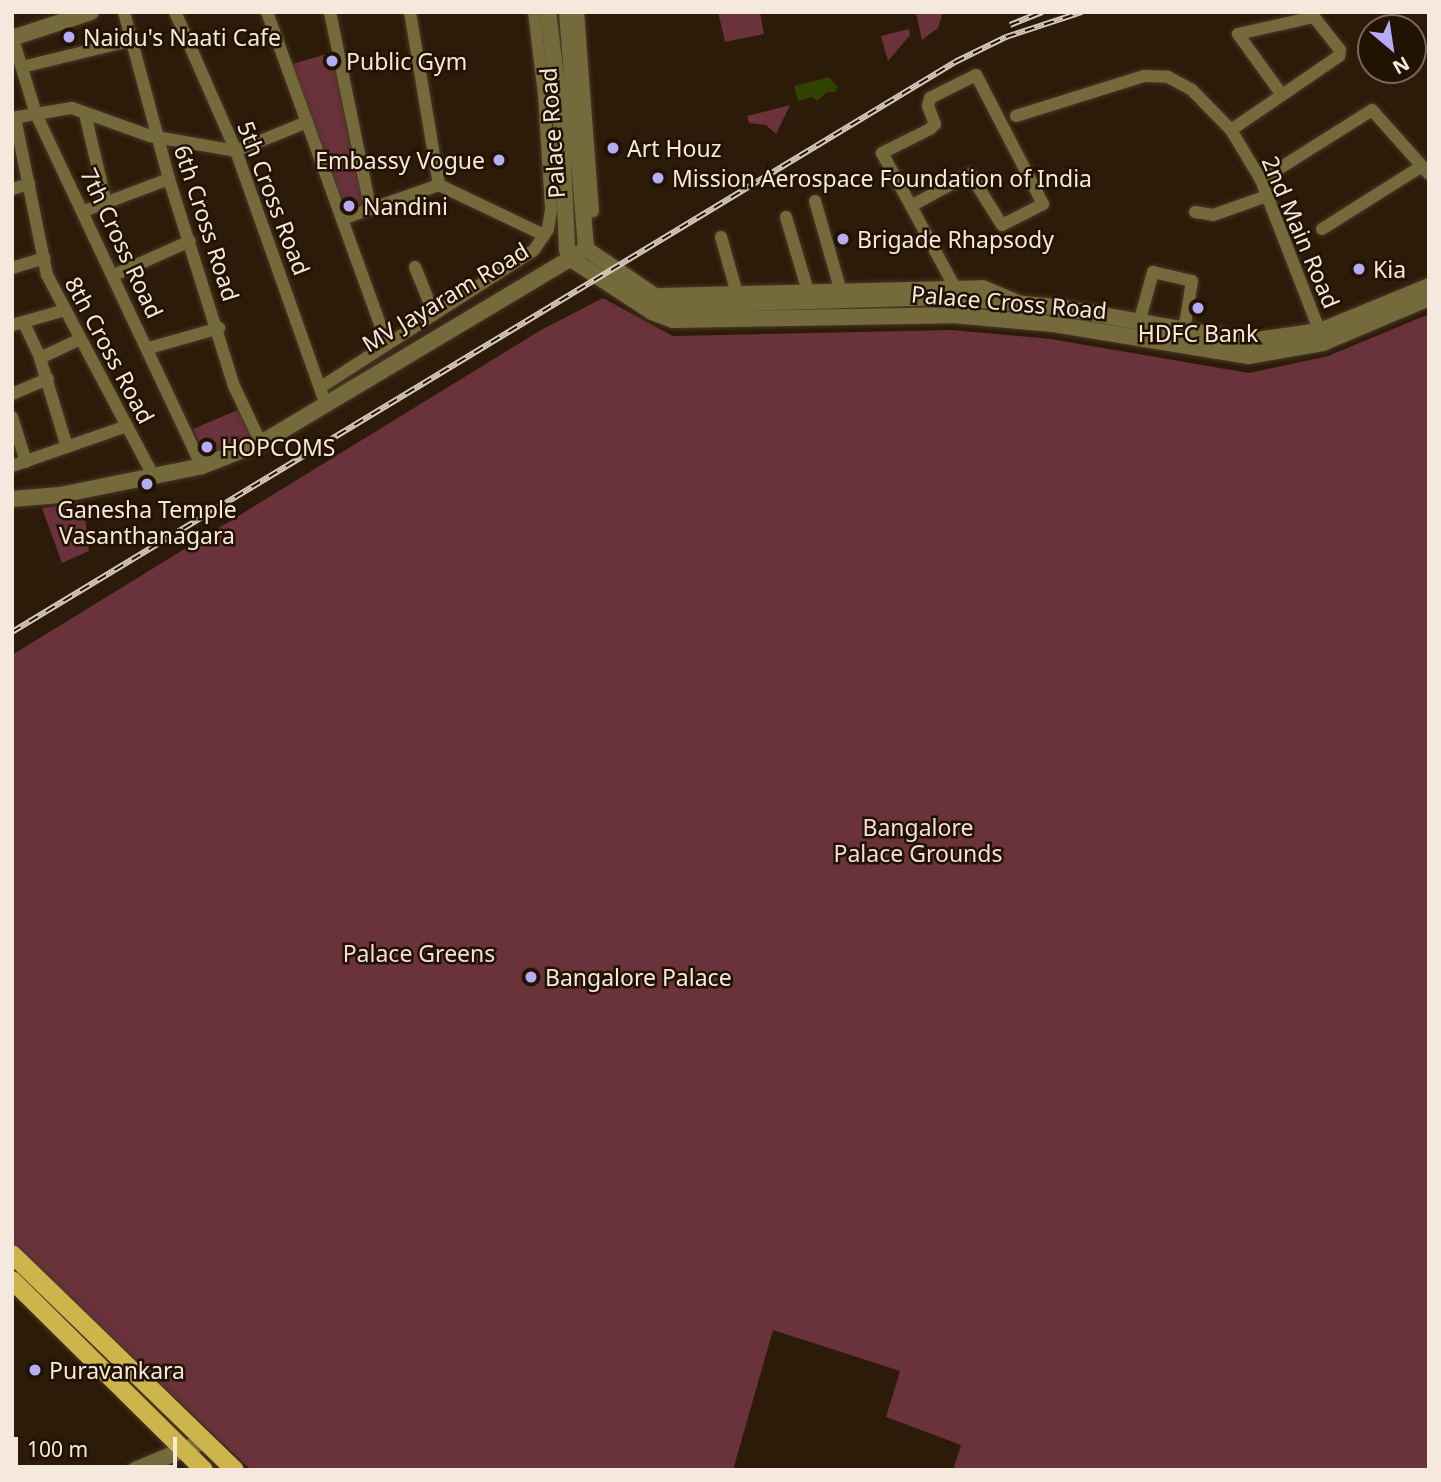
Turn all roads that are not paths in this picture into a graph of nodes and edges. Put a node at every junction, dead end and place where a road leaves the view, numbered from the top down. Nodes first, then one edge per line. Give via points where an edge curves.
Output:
1 (91, 12) edge
2 (124, 12) edge
3 (175, 12) edge
4 (267, 12) edge
5 (330, 12) edge
6 (410, 12) edge
7 (534, 12) edge
8 (548, 12) edge
9 (567, 12) edge
10 (578, 12) edge
11 (13, 37) edge
12 (134, 40) junction
13 (22, 67) junction
14 (1282, 95) junction
15 (36, 114) junction
16 (85, 114) junction
17 (1016, 116) dead end
18 (14, 118) edge
19 (307, 122) junction
20 (1231, 130) junction
21 (14, 136) edge
22 (157, 136) junction
23 (236, 151) junction
24 (1425, 170) edge
25 (169, 180) junction
26 (1261, 180) junction
27 (29, 184) junction
28 (439, 185) junction
29 (12, 189) edge
30 (1268, 196) junction
31 (814, 201) dead end
32 (106, 202) junction
33 (911, 206) junction
34 (370, 208) junction
35 (84, 211) junction
36 (593, 211) dead end
37 (1195, 212) dead end
38 (786, 217) dead end
39 (342, 219) junction
40 (1322, 229) dead end
41 (544, 234) junction
42 (721, 237) dead end
43 (190, 241) junction
44 (584, 245) junction
45 (569, 255) junction
46 (45, 258) junction
47 (415, 267) dead end
48 (12, 268) edge
49 (114, 275) junction
50 (632, 286) junction
51 (954, 286) junction
52 (1429, 286) edge
53 (807, 288) junction
54 (840, 288) junction
55 (737, 293) junction
56 (661, 294) dead end
57 (1429, 298) edge
58 (1024, 304) junction
59 (1056, 307) junction
60 (62, 311) junction
61 (434, 314) junction
62 (1139, 323) junction
63 (18, 324) edge
64 (1053, 324) junction
65 (219, 328) junction
66 (1184, 331) junction
67 (1322, 337) junction
68 (78, 340) junction
69 (387, 344) junction
70 (149, 348) junction
71 (40, 358) junction
72 (48, 379) junction
73 (12, 394) edge
74 (327, 395) junction
75 (12, 417) edge
76 (127, 426) junction
77 (261, 443) junction
78 (67, 447) junction
79 (26, 461) junction
80 (12, 466) edge
81 (202, 466) junction
82 (153, 475) junction
83 (12, 499) edge
84 (12, 1254) edge
85 (12, 1280) edge
86 (204, 1441) junction
87 (186, 1452) junction
88 (135, 1470) edge
89 (204, 1470) edge
90 (234, 1470) edge

1 - 11 street
2 - 12 street, 6th Cross Road
3 - 23 street, 5th Cross Road
4 - 19 street
5 - 34 street
6 - 28 street
7 - 41 street via 551,209
8 - 45 street, Palace Road via 561,117
9 - 44 street, Palace Road
10 - 36 street
11 - 13 street, 7th Cross Road
12 - 13 street
12 - 22 street, 6th Cross Road
13 - 15 street, 7th Cross Road
14 - 14 street via 1339,56 1340,50 1314,17 1239,33
14 - 20 street
15 - 16 street via 72,108
15 - 18 street
15 - 35 street, 7th Cross Road
16 - 22 street
16 - 32 street
17 - 20 street, 2nd Main Road via 1157,76 1191,89
18 - 21 street, 8th Cross Road
19 - 23 street
19 - 39 street
20 - 26 street, 2nd Main Road
21 - 27 street, 8th Cross Road
22 - 23 street
22 - 25 street, 6th Cross Road
23 - 74 street, 5th Cross Road
24 - 26 street via 1372,110
24 - 40 street
25 - 32 street
25 - 43 street, 6th Cross Road
26 - 30 street, 2nd Main Road
27 - 29 street
27 - 46 street, 8th Cross Road
28 - 34 street
28 - 41 street
30 - 37 street via 1213,215
30 - 67 street, 2nd Main Road
31 - 54 street
32 - 35 street
33 - 33 street via 882,153 933,126 930,98 976,75 1043,204 1002,225 970,174
33 - 51 street
34 - 39 street
35 - 49 street, 7th Cross Road
38 - 53 street
39 - 69 street
41 - 61 street via 534,250
42 - 55 street
43 - 49 street
43 - 65 street, 6th Cross Road
44 - 45 street, MV Jayaram Road
44 - 50 street
45 - 50 street
45 - 74 street, MV Jayaram Road
46 - 48 street
46 - 60 street, 8th Cross Road
47 - 61 street
49 - 70 street, 7th Cross Road
50 - 58 street, Palace Cross Road via 676,305 697,306 952,297
50 - 64 street, Palace Cross Road via 673,320 867,314
51 - 54 street
51 - 58 street via 983,286
52 - 67 street, Palace Cross Road
53 - 54 street
53 - 55 street
55 - 56 street
57 - 67 street, Palace Cross Road
58 - 59 street, Palace Cross Road
59 - 62 street, Palace Cross Road
59 - 64 street
60 - 63 street
60 - 68 street, 8th Cross Road
61 - 69 street
62 - 66 street, Palace Cross Road
62 - 66 street via 1153,272 1192,281
63 - 71 street
64 - 67 street, Palace Cross Road via 1248,356
65 - 70 street
65 - 77 street, 6th Cross Road via 234,386
66 - 67 street, Palace Cross Road via 1249,341
68 - 71 street
68 - 76 street, 8th Cross Road
69 - 74 street
70 - 81 street, 7th Cross Road
71 - 72 street
72 - 73 street
72 - 78 street
74 - 77 street, MV Jayaram Road
75 - 79 street
76 - 78 street
76 - 82 street, 8th Cross Road
77 - 81 street, MV Jayaram Road
78 - 79 street
79 - 80 street
81 - 82 street, MV Jayaram Road
82 - 83 street, MV Jayaram Road via 60,495
84 - 86 main road
85 - 87 main road
86 - 87 street
86 - 90 main road
87 - 88 street
87 - 89 main road

